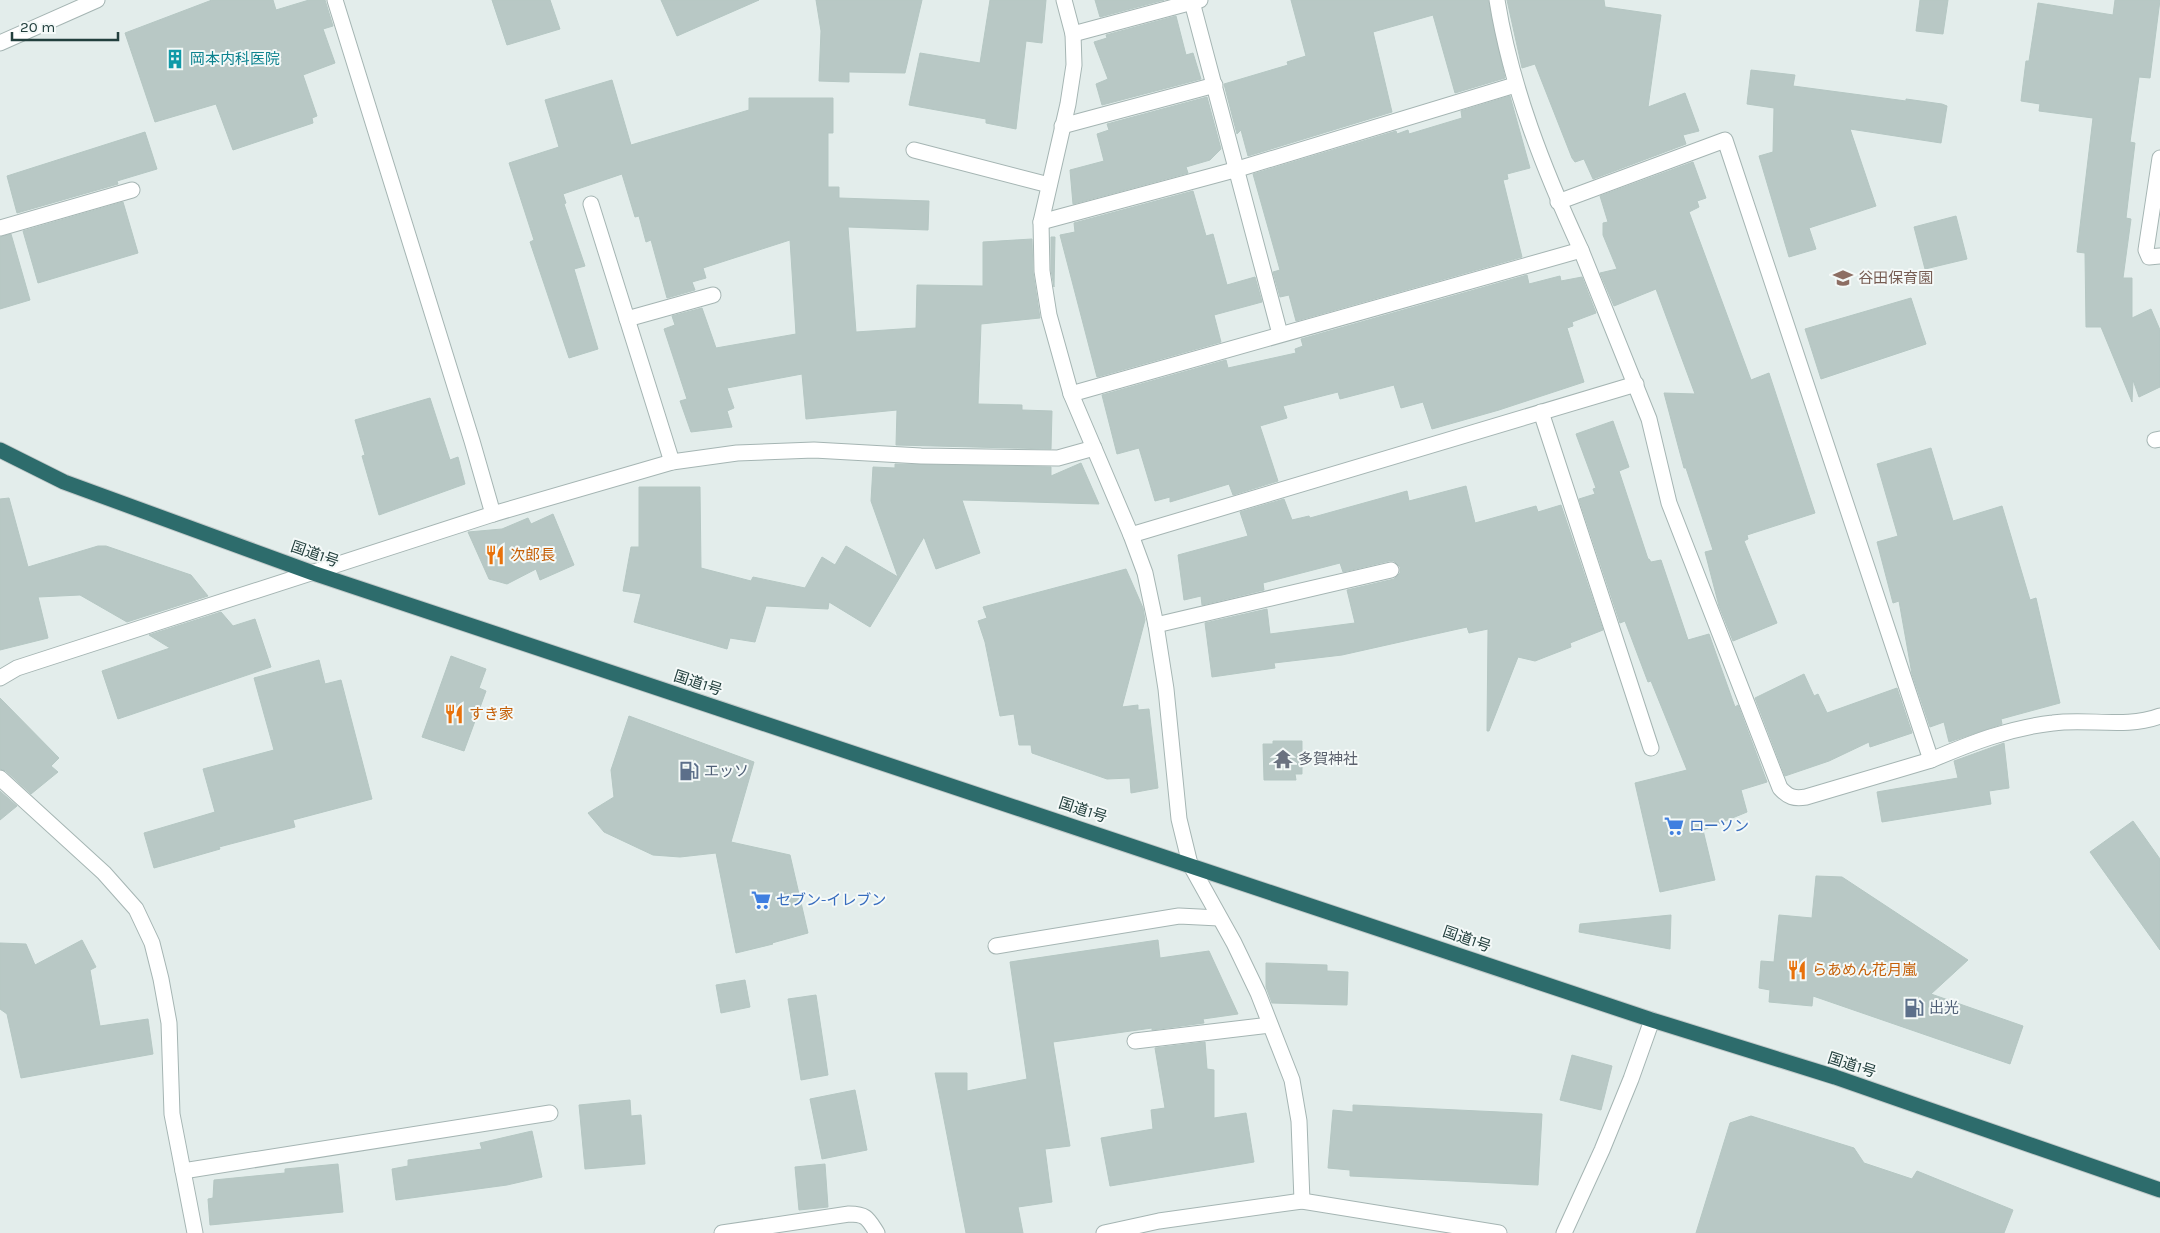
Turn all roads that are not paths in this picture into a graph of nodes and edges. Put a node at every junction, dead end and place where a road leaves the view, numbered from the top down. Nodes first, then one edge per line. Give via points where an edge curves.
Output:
1 (96, 0) edge
2 (335, 0) edge
3 (1064, 0) edge
4 (1497, 0) edge
5 (1196, 1) edge
6 (1073, 34) junction
7 (0, 43) edge
8 (1215, 85) junction
9 (1515, 85) junction
10 (1062, 126) junction
11 (914, 150) dead end
12 (2160, 158) edge
13 (1238, 169) junction
14 (1049, 185) junction
15 (132, 190) dead end
16 (1558, 202) junction
17 (591, 204) dead end
18 (1041, 222) junction
19 (0, 228) edge
20 (1581, 250) junction
21 (2160, 256) edge
22 (713, 296) dead end
23 (627, 319) junction
24 (1280, 334) junction
25 (1636, 384) junction
26 (1071, 394) junction
27 (1541, 412) junction
28 (1094, 448) junction
29 (0, 450) edge
30 (672, 462) junction
31 (493, 514) junction
32 (1131, 535) junction
33 (1391, 570) dead end
34 (313, 573) junction
35 (1156, 625) junction
36 (0, 678) edge
37 (2160, 716) edge
38 (1651, 748) dead end
39 (1931, 760) junction
40 (0, 778) edge
41 (1190, 864) junction
42 (1219, 918) junction
43 (996, 946) dead end
44 (1652, 1020) junction
45 (1270, 1024) junction
46 (1135, 1041) dead end
47 (550, 1113) dead end
48 (183, 1170) junction
49 (2160, 1190) edge
50 (1302, 1201) junction
51 (1160, 1227) edge
52 (194, 1233) edge
53 (722, 1233) edge
54 (877, 1233) edge
55 (1104, 1233) edge
56 (1498, 1233) edge
57 (1564, 1233) edge

1 - 7 street
2 - 31 street
3 - 6 street
4 - 9 street
5 - 6 street
5 - 8 street
6 - 10 street via 1074,65
8 - 10 street
8 - 13 street
9 - 13 street
9 - 16 street
10 - 14 street
11 - 14 street
12 - 21 street via 2146,250 2149,256
13 - 18 street
13 - 24 street
14 - 18 street
15 - 19 street
16 - 20 street
16 - 39 street via 1725,140
17 - 23 street
18 - 26 street via 1042,271 1049,315
20 - 24 street
20 - 25 street
22 - 23 street
23 - 30 street
24 - 26 street
25 - 27 street
25 - 39 street via 1649,419 1669,503 1780,788 1787,795 1806,797
26 - 28 street
27 - 32 street
27 - 38 street
28 - 30 street via 1058,458 814,450 737,453
28 - 32 street
29 - 34 highway, 国道1号 via 64,482
30 - 31 street
31 - 34 street
32 - 35 street via 1145,573
33 - 35 street
34 - 36 street via 17,668
34 - 41 highway, 国道1号
35 - 41 street via 1179,819
37 - 39 street via 2126,722 2053,723 2007,731
40 - 48 street via 104,872 136,909 152,943 167,1014 172,1114
41 - 42 street
41 - 44 highway, 国道1号
42 - 43 street via 1178,916
42 - 45 street via 1258,993
44 - 49 highway, 国道1号 via 1835,1077
44 - 57 street via 1602,1150
45 - 46 street
45 - 50 street via 1292,1080 1299,1121
47 - 48 street
48 - 52 street
50 - 51 street
50 - 56 street
51 - 55 street
53 - 54 street via 861,1214 868,1218

